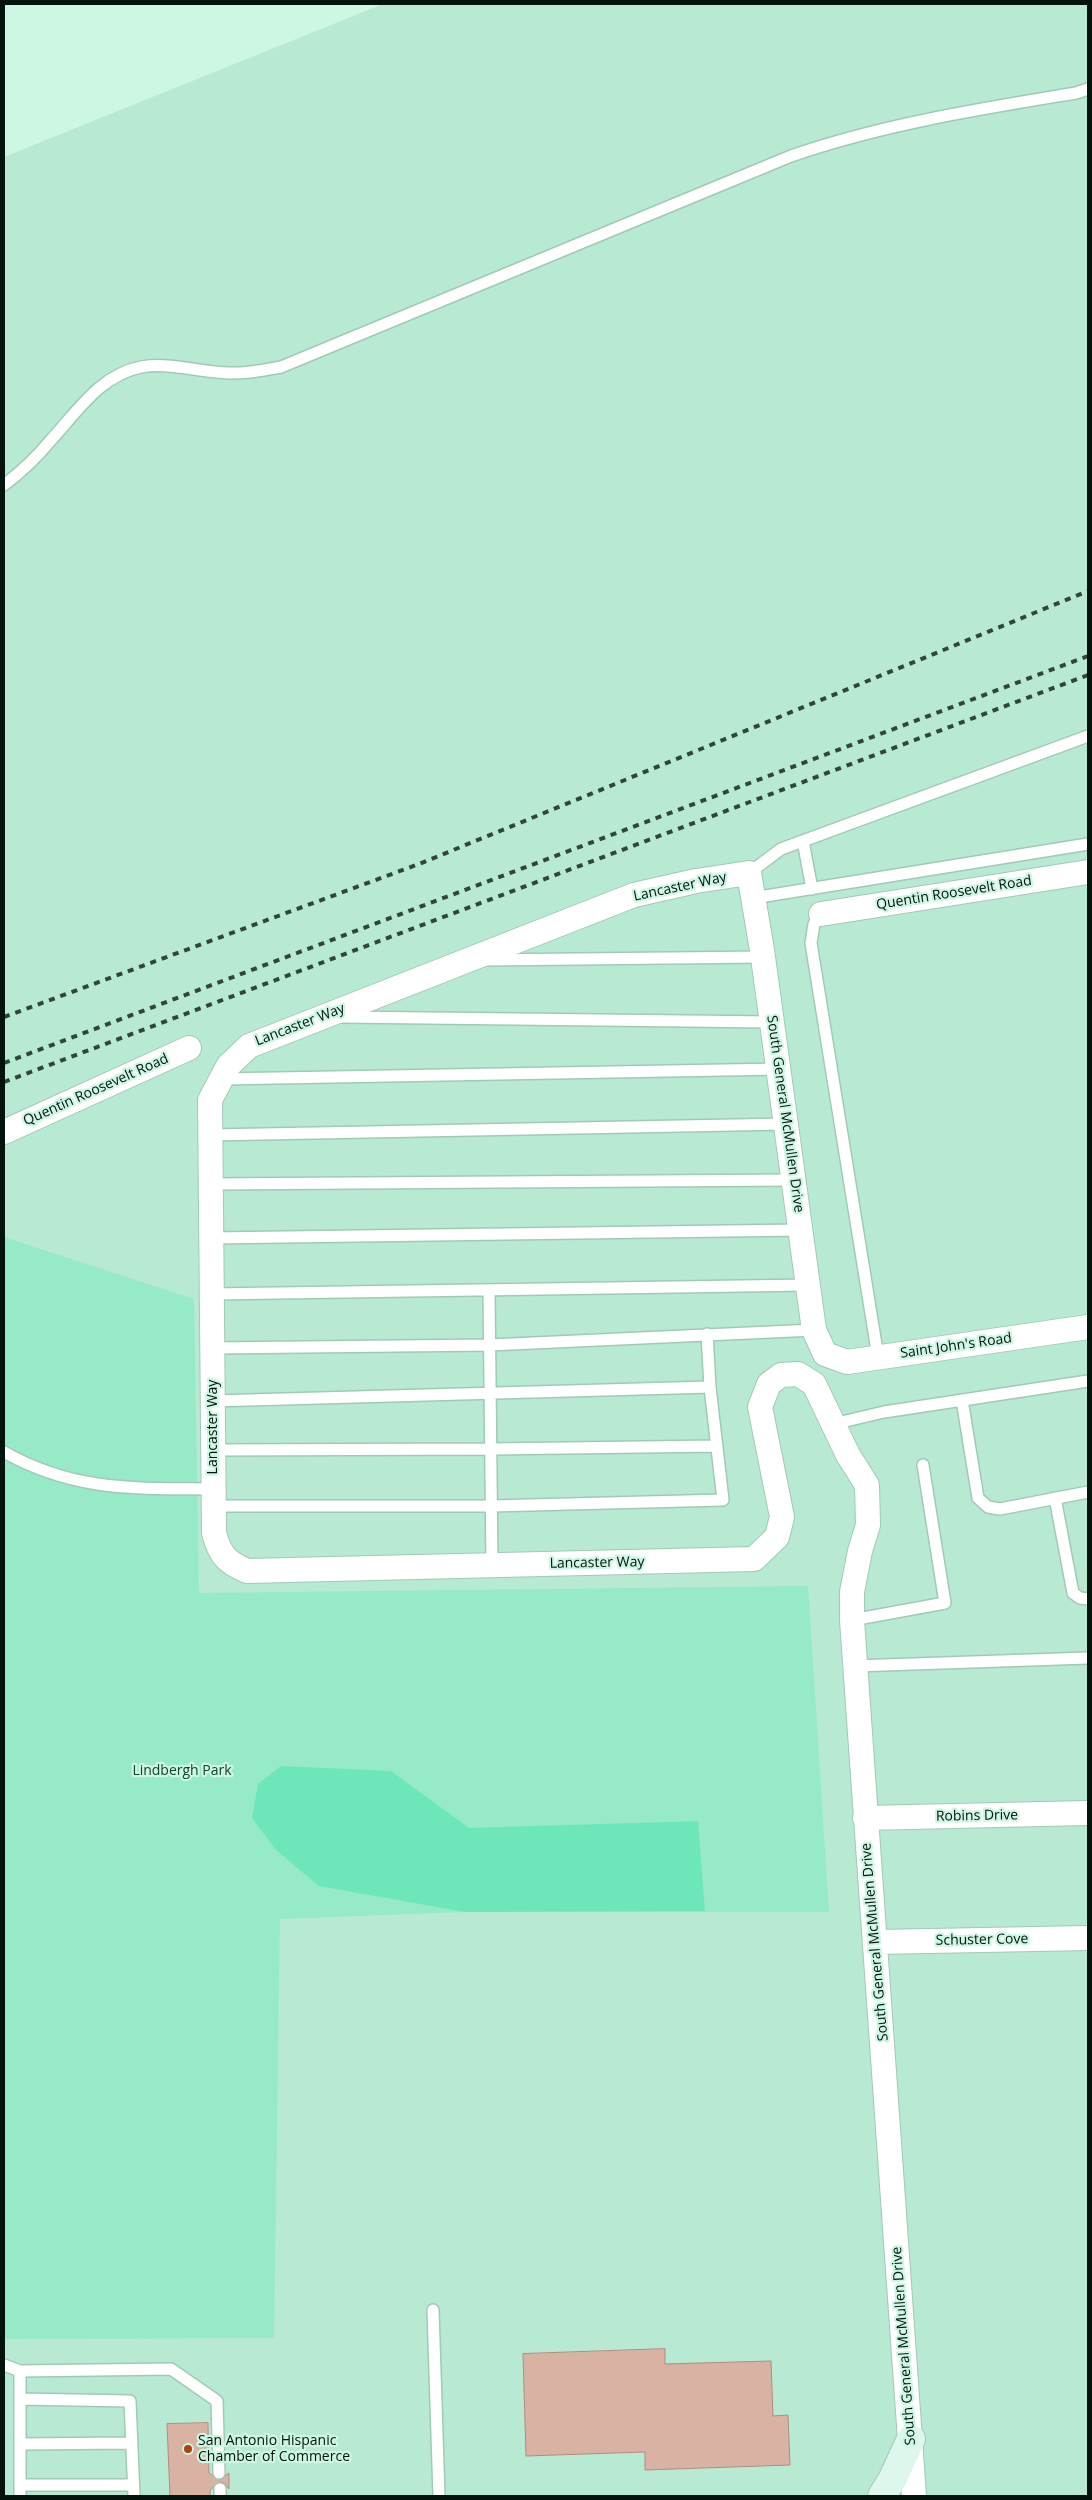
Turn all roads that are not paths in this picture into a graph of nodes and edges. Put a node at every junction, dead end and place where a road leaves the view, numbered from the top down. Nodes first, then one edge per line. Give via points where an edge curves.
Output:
1 (1088, 88) edge
2 (4, 485) edge
3 (1088, 736) edge
4 (803, 841) junction
5 (1088, 844) edge
6 (1088, 872) edge
7 (749, 873) junction
8 (812, 889) junction
9 (753, 898) junction
10 (821, 914) joint
11 (763, 958) junction
12 (467, 960) junction
13 (323, 1016) junction
14 (772, 1022) junction
15 (189, 1048) dead end
16 (779, 1069) junction
17 (221, 1079) junction
18 (786, 1124) junction
19 (4, 1132) edge
20 (211, 1135) junction
21 (794, 1180) junction
22 (211, 1184) junction
23 (801, 1230) junction
24 (211, 1238) junction
25 (808, 1285) junction
26 (489, 1290) junction
27 (212, 1294) junction
28 (1088, 1327) edge
29 (814, 1330) junction
30 (707, 1334) junction
31 (490, 1345) junction
32 (212, 1348) junction
33 (825, 1354) joint
34 (878, 1357) junction
35 (1088, 1380) edge
36 (710, 1387) junction
37 (490, 1392) junction
38 (213, 1400) junction
39 (823, 1400) joint
40 (962, 1400) junction
41 (833, 1424) junction
42 (717, 1446) junction
43 (491, 1449) junction
44 (213, 1450) junction
45 (4, 1452) edge
46 (923, 1465) dead end
47 (1088, 1492) edge
48 (213, 1497) junction
49 (1055, 1498) junction
50 (492, 1506) junction
51 (492, 1565) junction
52 (1088, 1599) edge
53 (852, 1620) junction
54 (1088, 1658) edge
55 (855, 1666) junction
56 (1088, 1814) edge
57 (865, 1818) junction
58 (1088, 1938) edge
59 (876, 1942) junction
60 (433, 2310) dead end
61 (4, 2365) edge
62 (20, 2371) junction
63 (20, 2399) junction
64 (911, 2439) junction
65 (132, 2443) junction
66 (20, 2444) junction
67 (220, 2473) dead end
68 (20, 2491) edge
69 (134, 2491) edge
70 (439, 2496) edge
71 (882, 2496) edge
72 (914, 2496) edge

1 - 2 lane via 836,140 281,367 247,373 140,367 93,391 51,440
3 - 4 lane
4 - 7 lane via 781,849
4 - 8 lane
5 - 8 lane
6 - 10 street, Quentin Roosevelt Road
7 - 9 street, South General McMullen Drive
7 - 12 street, Lancaster Way via 634,895
8 - 9 lane
9 - 11 street, South General McMullen Drive
10 - 34 lane via 814,924 811,943
11 - 12 lane
11 - 14 street, South General McMullen Drive
12 - 13 street, Lancaster Way
13 - 14 lane
13 - 17 street, Lancaster Way via 249,1046 228,1066
14 - 16 street, South General McMullen Drive
15 - 19 street, Quentin Roosevelt Road
16 - 17 lane
16 - 18 street, South General McMullen Drive
17 - 20 street, Lancaster Way via 210,1100
18 - 20 lane
18 - 21 street, South General McMullen Drive
20 - 22 street, Lancaster Way
21 - 22 lane
21 - 23 street, South General McMullen Drive
22 - 24 street, Lancaster Way
23 - 24 lane
23 - 25 street, South General McMullen Drive
24 - 27 street, Lancaster Way
25 - 26 lane
25 - 29 street, South General McMullen Drive
26 - 27 lane
26 - 31 lane
27 - 32 street, Lancaster Way
28 - 34 street, Saint John's Road
29 - 30 lane
29 - 33 street, South General McMullen Drive
30 - 31 lane
30 - 36 lane
31 - 32 lane
31 - 37 lane
32 - 38 street, Lancaster Way
33 - 34 street, Saint John's Road via 847,1362
35 - 40 lane
36 - 37 lane
36 - 42 lane
37 - 38 lane
37 - 43 lane
38 - 44 street, Lancaster Way
39 - 41 street, South General McMullen Drive
39 - 51 street, Lancaster Way via 814,1384 798,1374 781,1375 769,1384 760,1407 782,1517 777,1537 754,1559
40 - 41 lane
40 - 49 lane via 978,1498 988,1507 1000,1509
41 - 53 street, South General McMullen Drive via 867,1486 868,1525 852,1592
42 - 43 lane
42 - 50 lane via 723,1500
43 - 44 lane
43 - 50 lane
44 - 48 street, Lancaster Way
45 - 48 lane via 69,1480
46 - 53 lane via 945,1603
47 - 49 lane
48 - 50 lane
48 - 51 street, Lancaster Way via 214,1533 219,1552 234,1566 247,1571
49 - 52 lane via 1073,1593
50 - 51 lane
53 - 55 street, South General McMullen Drive
54 - 55 lane
55 - 57 street, South General McMullen Drive
56 - 57 street, Robins Drive
57 - 59 street, South General McMullen Drive
58 - 59 street, Schuster Cove
59 - 64 street, South General McMullen Drive
60 - 70 lane
61 - 62 lane
62 - 63 lane
62 - 67 lane via 171,2370 217,2400
63 - 65 lane via 130,2401
63 - 66 lane
64 - 71 main road via 894,2478
64 - 72 street, South General McMullen Drive
65 - 66 lane
65 - 69 lane
66 - 68 lane
68 - 69 lane

